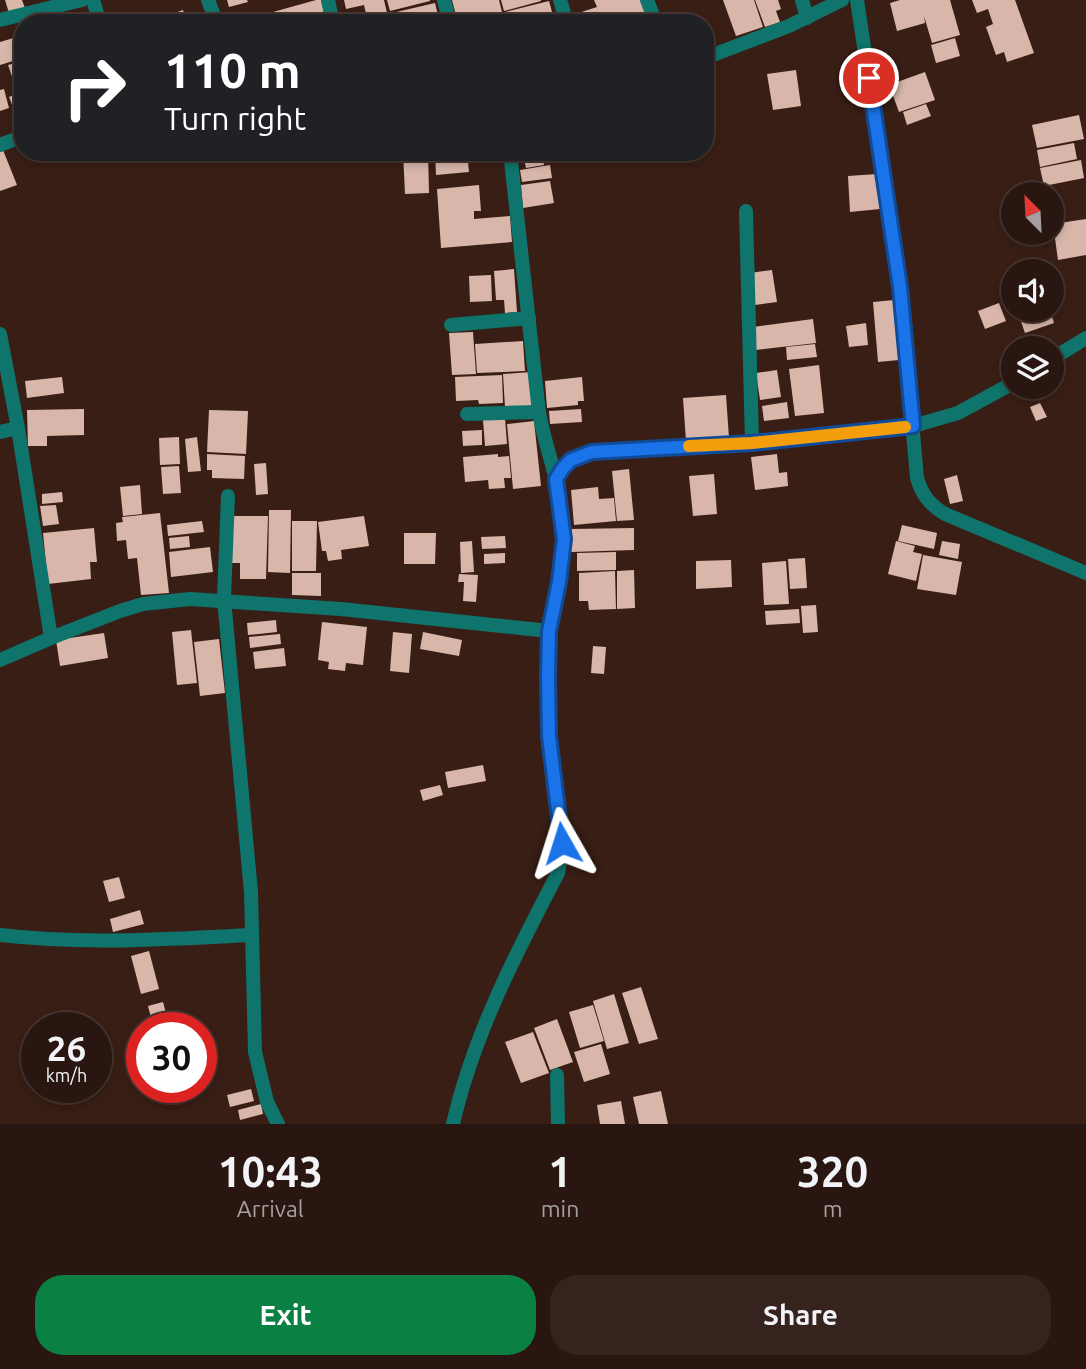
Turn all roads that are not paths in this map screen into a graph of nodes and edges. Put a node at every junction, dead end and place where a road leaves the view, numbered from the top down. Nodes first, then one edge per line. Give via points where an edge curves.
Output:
1 (82, 0) edge
2 (802, 0) edge
3 (842, 0) edge
4 (857, 0) edge
5 (34, 5) edge
6 (807, 18) junction
7 (0, 20) edge
8 (714, 54) edge
9 (511, 161) edge
10 (746, 211) dead end
11 (529, 318) junction
12 (452, 326) dead end
13 (0, 334) edge
14 (1086, 338) edge
15 (1064, 352) edge
16 (1001, 390) edge
17 (539, 412) junction
18 (467, 414) dead end
19 (913, 426) junction
20 (18, 428) junction
21 (0, 432) edge
22 (752, 443) junction
23 (556, 479) junction
24 (228, 496) dead end
25 (1086, 573) edge
26 (224, 599) junction
27 (549, 631) junction
28 (51, 638) junction
29 (0, 660) edge
30 (0, 935) edge
31 (252, 935) junction
32 (557, 1075) dead end
33 (278, 1124) edge
34 (453, 1124) edge
35 (558, 1124) edge

1 - 5 street
2 - 6 street
3 - 6 street
4 - 19 street via 900,287
5 - 7 street
6 - 8 street
9 - 11 street
10 - 22 street
11 - 12 street
11 - 17 street
13 - 20 street
14 - 15 street
16 - 19 street via 958,413
17 - 18 street
17 - 23 street
19 - 22 street
19 - 25 street via 917,478 932,506
20 - 21 street
20 - 28 street
22 - 23 street via 592,452 571,460
23 - 27 street via 564,539
24 - 26 street
26 - 27 street
26 - 28 street via 143,604
26 - 31 street
27 - 34 street via 549,736 561,858 558,873 509,969 462,1085
28 - 29 street
30 - 31 street via 52,941
31 - 33 street via 255,1052 267,1102
32 - 35 street

